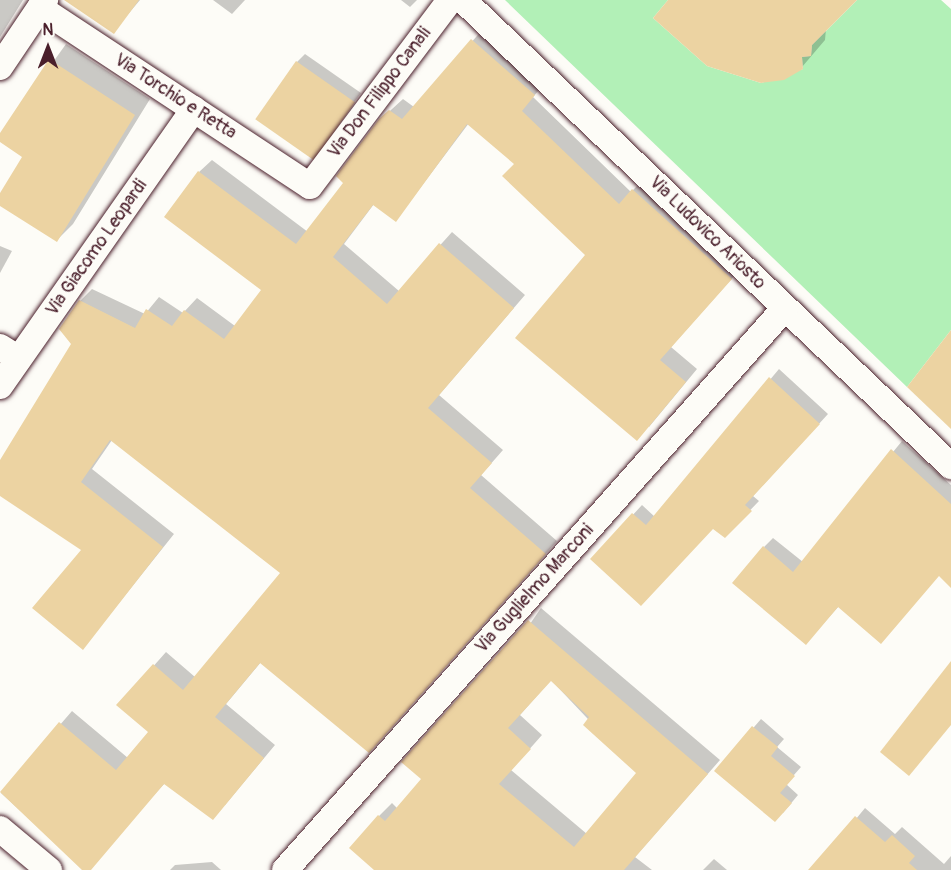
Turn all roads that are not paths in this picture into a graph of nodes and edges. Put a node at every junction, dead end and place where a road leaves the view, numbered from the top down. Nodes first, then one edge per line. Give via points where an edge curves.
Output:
1 (450, 0) edge
2 (463, 0) edge
3 (42, 4) edge
4 (0, 67) edge
5 (194, 109) junction
6 (310, 186) joint
7 (785, 308) junction
8 (9, 353) edge
9 (0, 386) edge
10 (951, 466) edge
11 (0, 829) edge
12 (49, 870) edge
13 (285, 870) edge

1 - 6 street, Via Don Filippo Canali
2 - 7 street, Via Ludovico Ariosto
3 - 4 street
3 - 5 street, Via Torchio e Retta
5 - 6 street, Via Torchio e Retta
5 - 8 street, Via Giacomo Leopardi
7 - 10 street, Via Ludovico Ariosto
7 - 13 street, Via Guglielmo Marconi
8 - 9 street, Via Giacomo Leopardi
11 - 12 street

